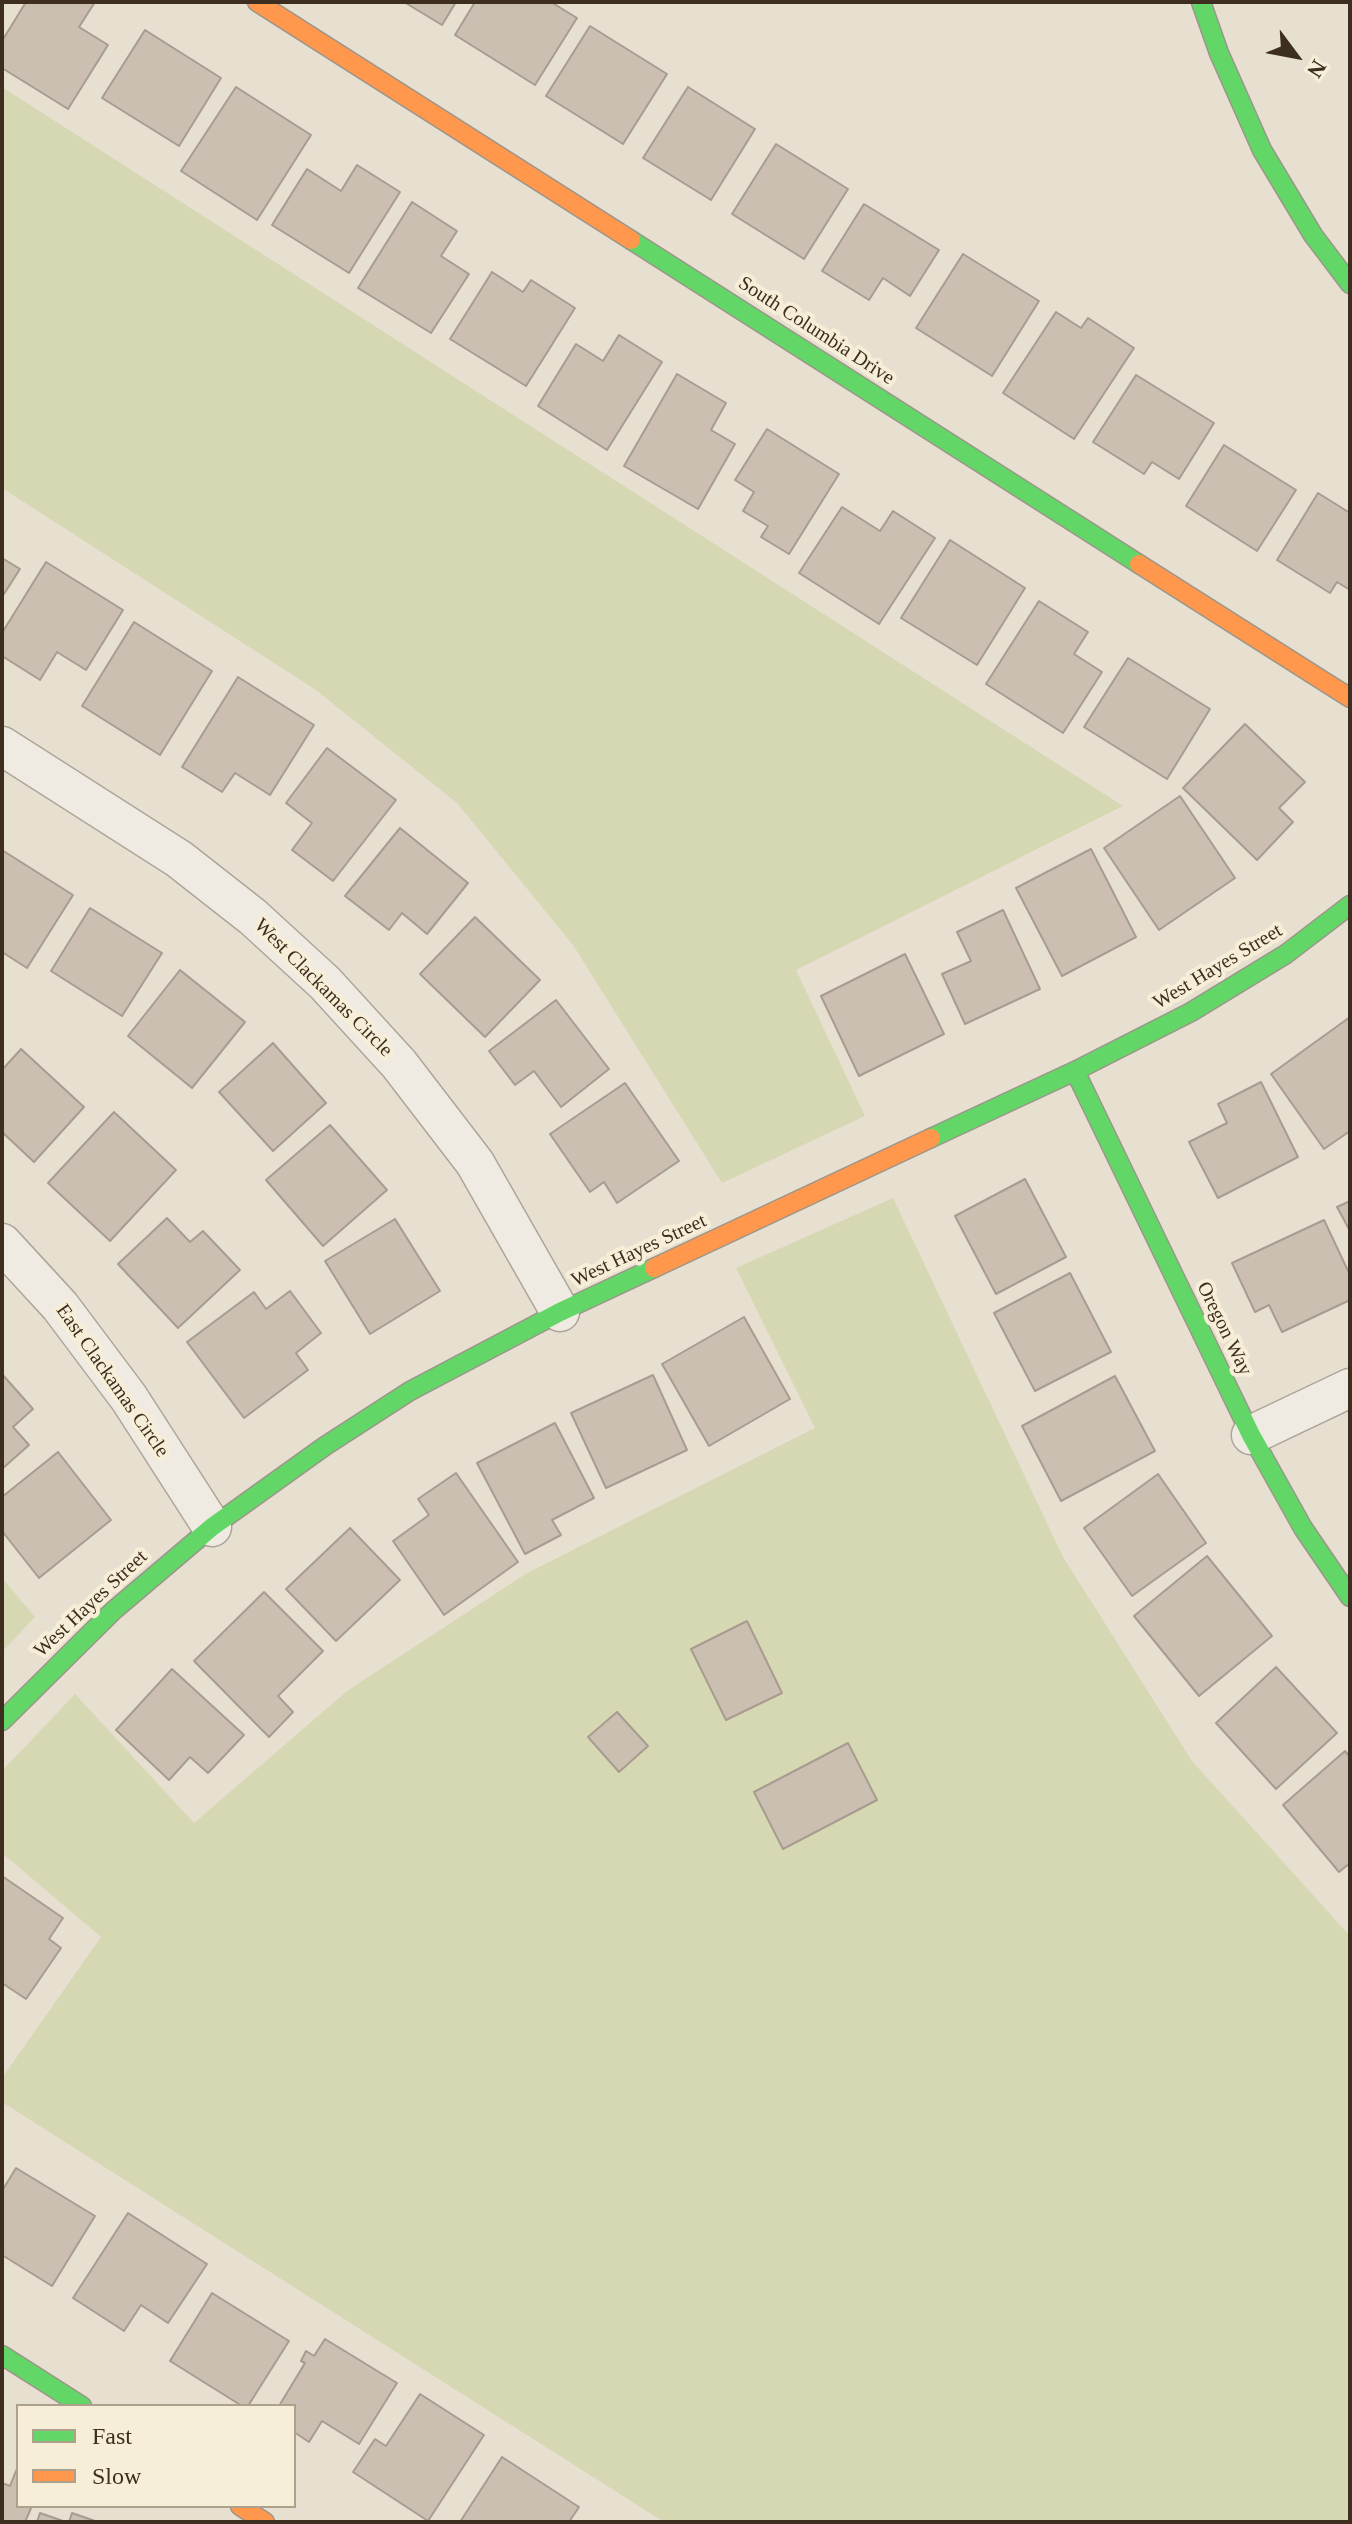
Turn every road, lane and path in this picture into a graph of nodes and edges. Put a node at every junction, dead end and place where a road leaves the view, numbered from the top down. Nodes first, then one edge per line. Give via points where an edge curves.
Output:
1 (257, 2) edge
2 (1201, 2) edge
3 (1350, 284) edge
4 (1350, 698) edge
5 (2, 746) edge
6 (1350, 905) edge
7 (1075, 1071) junction
8 (2, 1243) edge
9 (560, 1312) junction
10 (1350, 1388) edge
11 (1251, 1435) junction
12 (212, 1527) junction
13 (1350, 1597) edge
14 (2, 1721) edge
15 (2, 2355) edge
16 (79, 2404) edge
17 (243, 2508) edge
18 (265, 2522) edge

1 - 4 street, South Columbia Drive
2 - 3 street via 1262,150 1313,235
5 - 9 street, West Clackamas Circle via 179,859 325,983 399,1064 475,1163
6 - 7 street, West Hayes Street via 1246,980
7 - 9 street, West Hayes Street
7 - 11 street, Oregon Way
8 - 12 street, East Clackamas Circle via 60,1306 129,1398
9 - 12 street, West Hayes Street via 410,1391
10 - 11 street
11 - 13 street, Oregon Way via 1303,1528
12 - 14 street, West Hayes Street via 113,1611
15 - 16 street
17 - 18 street

